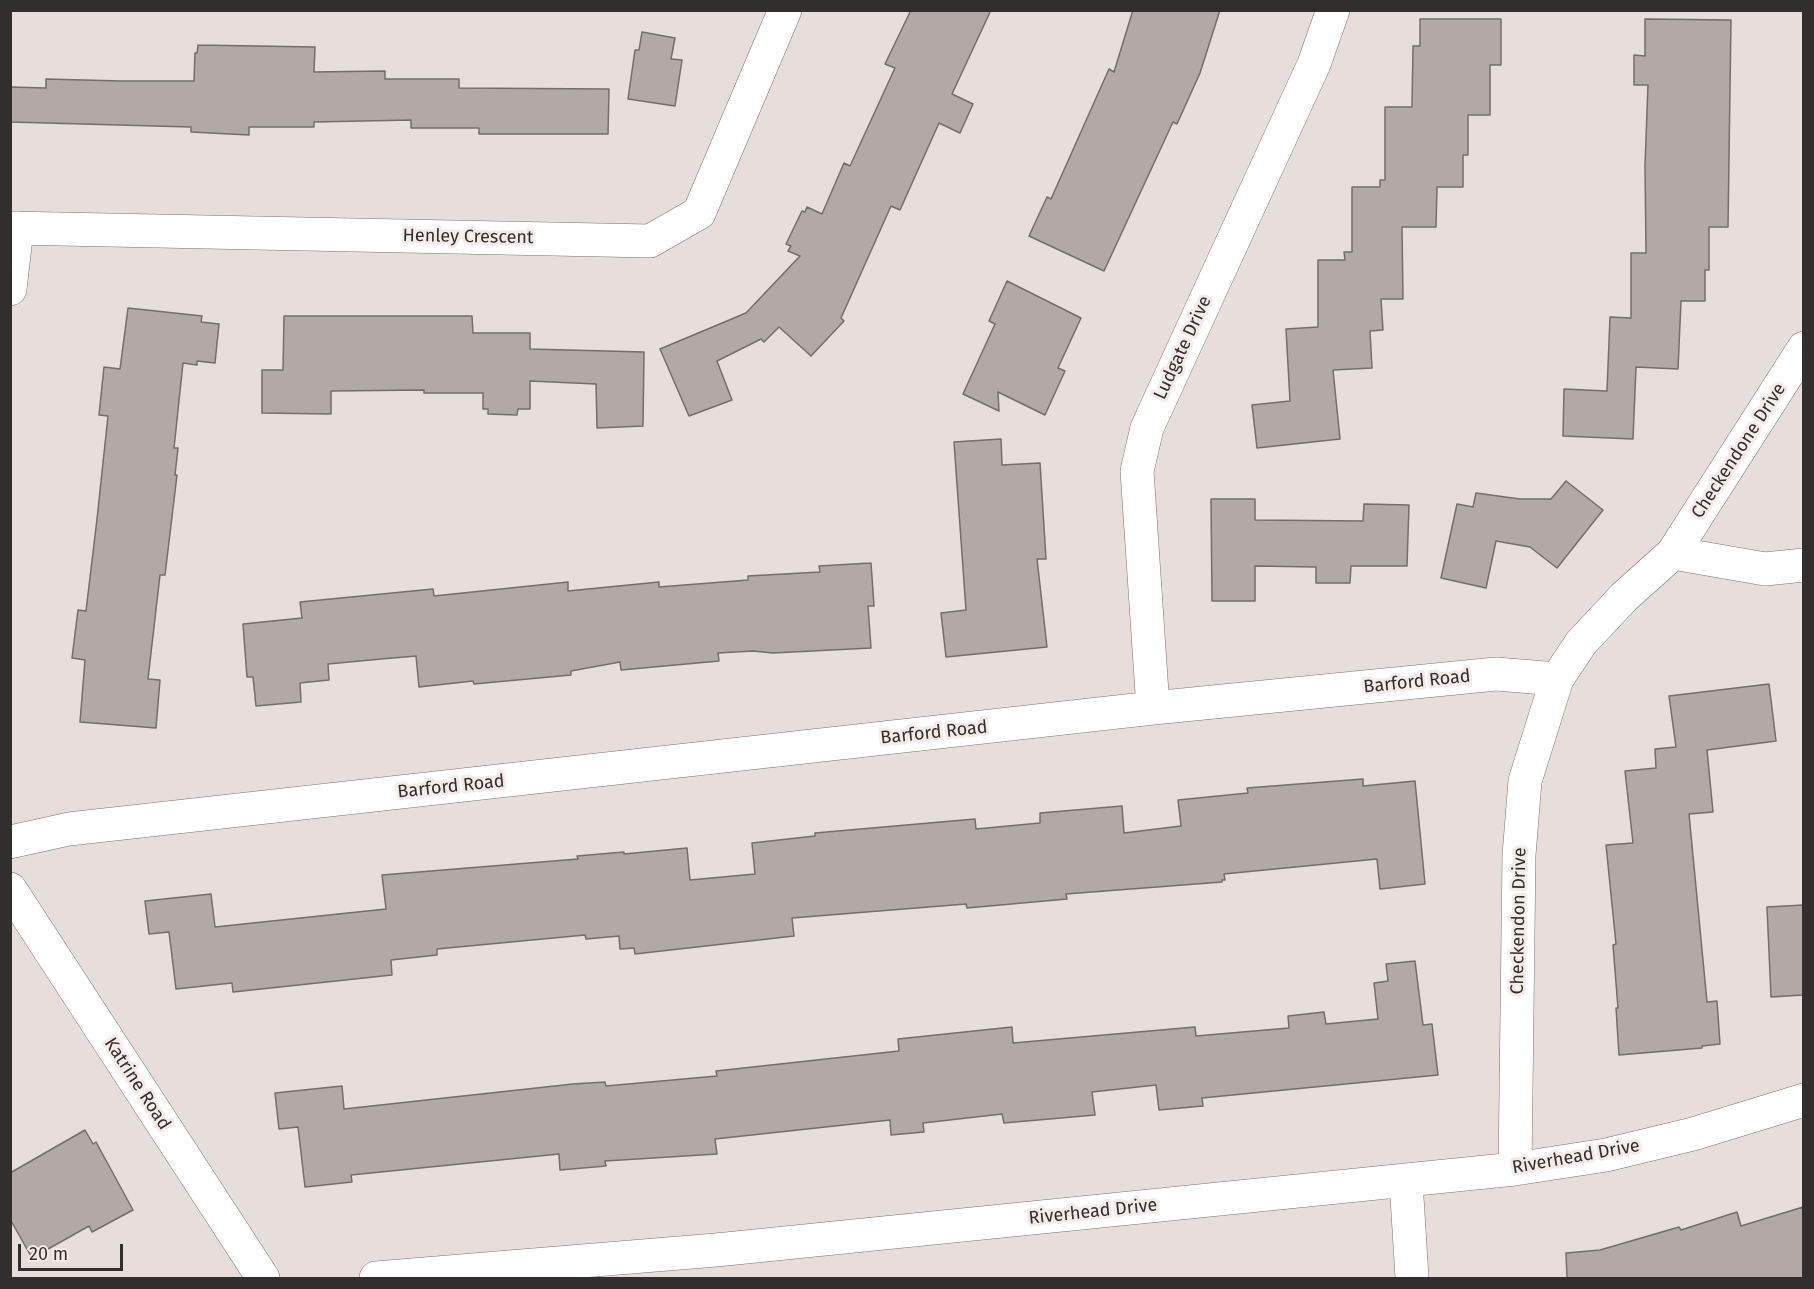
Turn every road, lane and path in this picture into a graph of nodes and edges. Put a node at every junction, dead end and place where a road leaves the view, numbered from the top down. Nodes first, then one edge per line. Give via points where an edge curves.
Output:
1 (785, 10) edge
2 (1333, 10) edge
3 (14, 228) edge
4 (10, 289) edge
5 (1803, 348) edge
6 (1674, 553) junction
7 (1803, 566) edge
8 (1557, 679) junction
9 (1153, 708) junction
10 (10, 842) edge
11 (10, 889) edge
12 (1803, 1100) edge
13 (1515, 1169) junction
14 (1406, 1181) junction
15 (263, 1278) edge
16 (376, 1278) edge
17 (1412, 1278) edge

1 - 3 street, Henley Crescent via 699,213 650,241
2 - 9 street, Ludgate Drive via 1314,64 1147,428 1137,471
3 - 4 street
5 - 6 street, Checkendone Drive
6 - 7 street via 1765,569
6 - 8 street via 1624,597 1581,643
8 - 9 street, Barford Road via 1496,674
8 - 13 street, Checkendon Drive via 1525,781 1519,855
9 - 10 street, Barford Road via 69,829
11 - 15 street, Katrine Road
12 - 13 street, Riverhead Drive via 1693,1134 1606,1155
13 - 14 street, Riverhead Drive
14 - 16 street, Riverhead Drive via 716,1250
14 - 17 street

